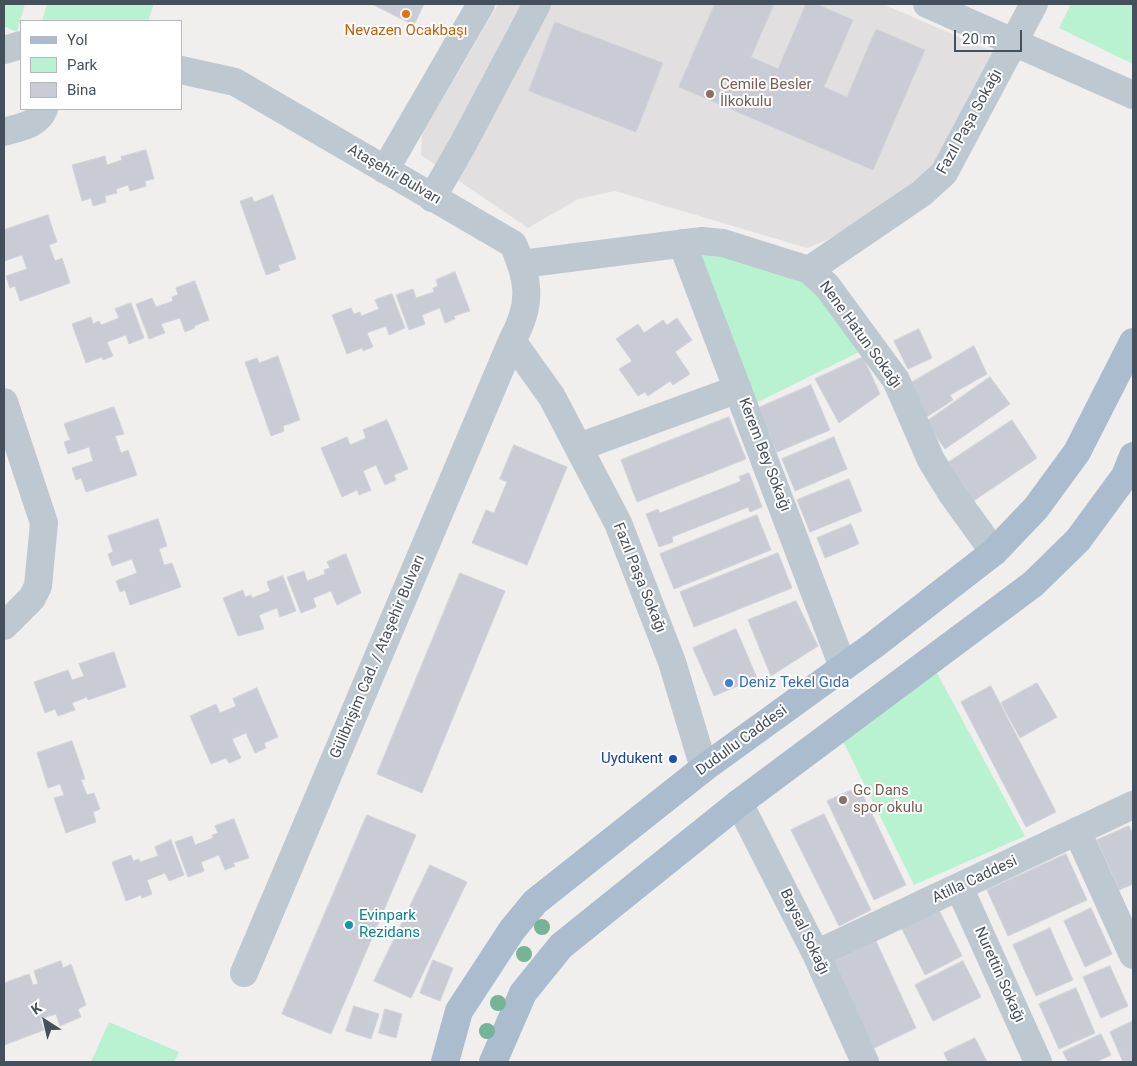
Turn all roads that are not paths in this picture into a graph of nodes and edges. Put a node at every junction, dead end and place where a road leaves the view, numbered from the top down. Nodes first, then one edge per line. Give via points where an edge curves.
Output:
1 (481, 4) edge
2 (537, 4) edge
3 (927, 4) edge
4 (1034, 4) edge
5 (1014, 43) junction
6 (20, 45) edge
7 (4, 50) edge
8 (182, 70) edge
9 (1133, 95) edge
10 (44, 110) edge
11 (4, 132) edge
12 (385, 170) junction
13 (432, 198) junction
14 (682, 243) junction
15 (522, 264) junction
16 (809, 270) junction
17 (512, 341) junction
18 (1133, 342) edge
19 (738, 389) junction
20 (4, 402) edge
21 (579, 448) junction
22 (1133, 456) edge
23 (994, 552) junction
24 (4, 626) edge
25 (843, 667) junction
26 (704, 768) junction
27 (739, 803) junction
28 (1133, 805) edge
29 (1077, 831) junction
30 (959, 887) junction
31 (816, 954) junction
32 (1133, 955) edge
33 (244, 973) dead end
34 (445, 1062) edge
35 (493, 1062) edge
36 (864, 1062) edge
37 (1038, 1062) edge

1 - 12 street
2 - 13 street
3 - 5 street
4 - 5 street, Fazıl Paşa Sokağı
5 - 9 street
5 - 16 street, Fazıl Paşa Sokağı via 944,173 915,198
6 - 7 street
8 - 12 street, Ataşehir Bulvarı via 235,82
10 - 11 street via 33,123
12 - 13 street, Ataşehir Bulvarı
13 - 15 street, Ataşehir Bulvarı via 513,244
14 - 15 street, Nene Hatun Sokağı
14 - 16 street, Nene Hatun Sokağı via 702,240 723,243
14 - 19 street, Kerem Bey Sokağı
15 - 17 street, Ataşehir Bulvarı via 527,289 523,320
16 - 23 street, Nene Hatun Sokağı via 827,286 896,380 931,460
17 - 21 street, Fazıl Paşa Sokağı via 552,397
17 - 33 street, Gülibrişim Cad. / Ataşehir Bulvarı
18 - 23 main road, Dudullu Caddesi via 1077,452 1036,508
19 - 21 street
19 - 25 street, Kerem Bey Sokağı
20 - 24 street via 44,523 38,586 32,598
21 - 26 street, Fazıl Paşa Sokağı via 618,523 672,662
22 - 27 main road via 1125,476 1078,540 1033,584
23 - 25 main road, Dudullu Caddesi
25 - 26 main road, Dudullu Caddesi
26 - 34 main road, Dudullu Caddesi via 535,902 512,930 459,1011
27 - 31 street, Baysal Sokağı
27 - 35 main road via 561,946 523,993
28 - 29 street, Atilla Caddesi
29 - 30 street, Atilla Caddesi
29 - 32 street
30 - 31 street, Atilla Caddesi
30 - 37 street, Nurettin Sokağı
31 - 36 street, Baysal Sokağı

